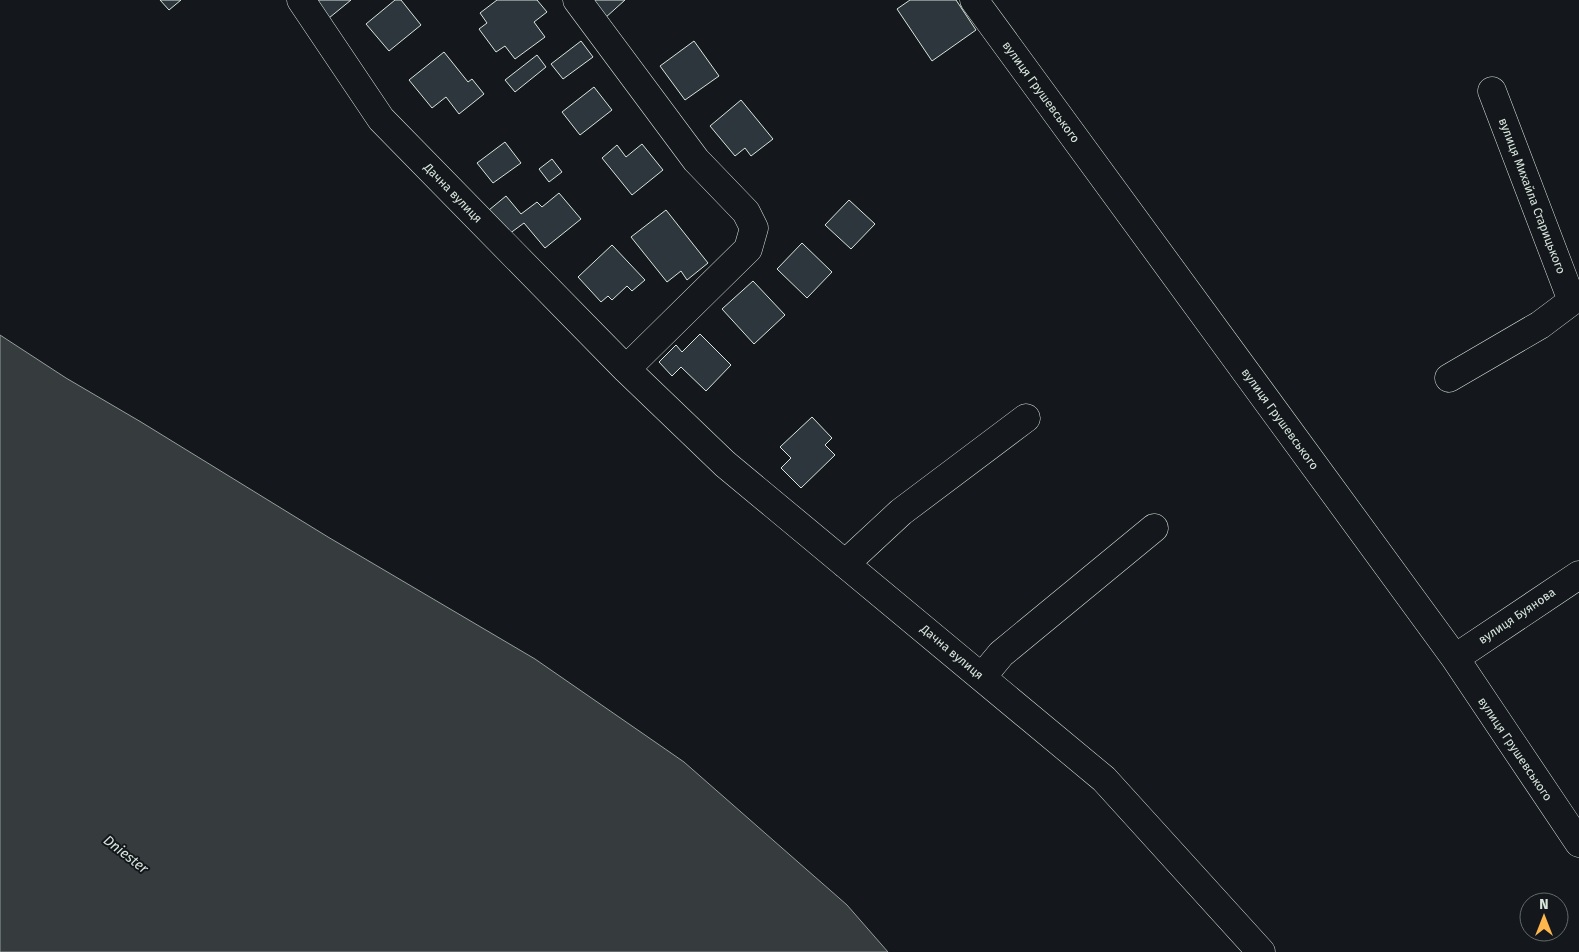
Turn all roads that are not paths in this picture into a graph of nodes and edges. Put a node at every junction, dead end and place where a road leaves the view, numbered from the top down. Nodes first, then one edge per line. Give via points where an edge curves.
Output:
1 (301, 0) edge
2 (577, 0) edge
3 (974, 0) edge
4 (1492, 91) dead end
5 (1575, 300) edge
6 (626, 369) junction
7 (1449, 378) dead end
8 (1026, 418) dead end
9 (1154, 528) dead end
10 (845, 564) junction
11 (1579, 575) edge
12 (1455, 658) junction
13 (982, 677) junction
14 (1579, 843) edge
15 (1261, 952) edge

1 - 6 street, Дачна вулиця via 381,119
2 - 6 street via 696,160 746,212 754,228 748,249
3 - 12 street, вулиця Грушевського
4 - 5 street, вулиця Михайла Старицького
5 - 7 street, вулиця Михайла Старицького via 1540,325
6 - 10 street, Дачна вулиця via 724,464
8 - 10 street via 901,512
9 - 13 street via 1002,654
10 - 13 street, Дачна вулиця
11 - 12 street, вулиця Буянова
12 - 14 street, вулиця Грушевського
13 - 15 street, Дачна вулиця via 1104,778

